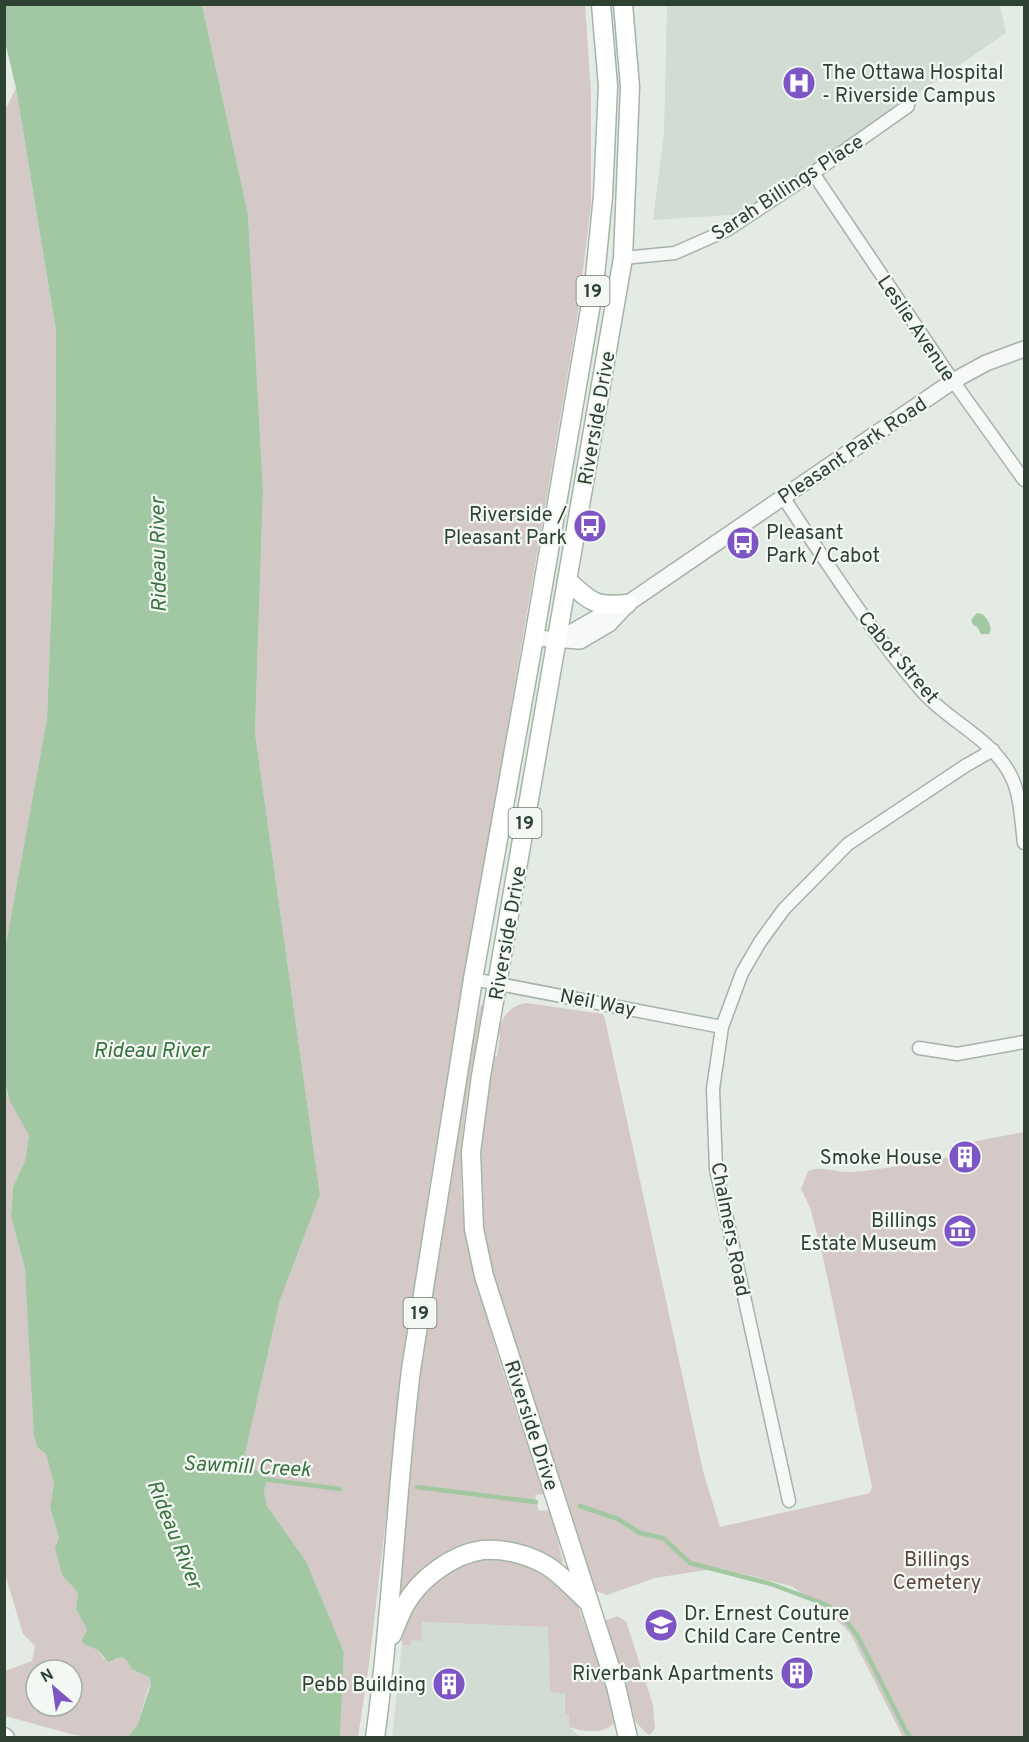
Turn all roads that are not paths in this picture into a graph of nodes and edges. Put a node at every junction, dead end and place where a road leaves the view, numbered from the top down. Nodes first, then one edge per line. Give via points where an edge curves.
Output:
1 (601, 4) edge
2 (622, 4) edge
3 (908, 106) dead end
4 (813, 173) junction
5 (623, 258) junction
6 (1024, 349) edge
7 (953, 381) junction
8 (1024, 480) edge
9 (783, 497) junction
10 (567, 580) junction
11 (627, 604) junction
12 (534, 638) junction
13 (556, 641) junction
14 (993, 750) junction
15 (1024, 843) edge
16 (473, 979) junction
17 (498, 983) junction
18 (722, 1027) junction
19 (1024, 1042) edge
20 (919, 1048) dead end
21 (789, 1502) dead end
22 (588, 1602) junction
23 (386, 1650) junction
24 (375, 1737) edge
25 (628, 1737) edge

1 - 12 main road, Riverside Drive / 19 via 608,86 594,286
2 - 5 main road, Riverside Drive / 19 via 630,87
3 - 4 street, Sarah Billings Place
4 - 5 street, Sarah Billings Place via 727,230 675,253
4 - 7 street, Leslie Avenue
5 - 10 main road, Riverside Drive / 19
6 - 7 street, Pleasant Park Road
7 - 8 street, Leslie Avenue
7 - 9 street, Pleasant Park Road
9 - 11 street, Pleasant Park Road
9 - 14 street, Cabot Street via 861,612 923,693
10 - 11 main road via 591,602 605,606
10 - 13 main road, Riverside Drive / 19
11 - 13 street, Pleasant Park Road
12 - 13 street
12 - 16 main road, Riverside Drive / 19
13 - 17 main road, Riverside Drive / 19
14 - 15 street, Cabot Street via 1014,785
14 - 18 street, Chalmers Road via 848,844 784,909 742,973
16 - 17 street, Neil Way
16 - 23 main road, Riverside Drive / 19 via 411,1370
17 - 18 street, Neil Way
17 - 22 main road, Riverside Drive / 19 via 471,1152 474,1229 488,1287
18 - 21 street, Chalmers Road via 713,1089 716,1169
19 - 20 street via 957,1054
22 - 23 main road via 546,1565 520,1554 482,1550 441,1567 420,1586 405,1604
22 - 25 main road, Riverside Drive / 19
23 - 24 main road, Riverside Drive / 19

